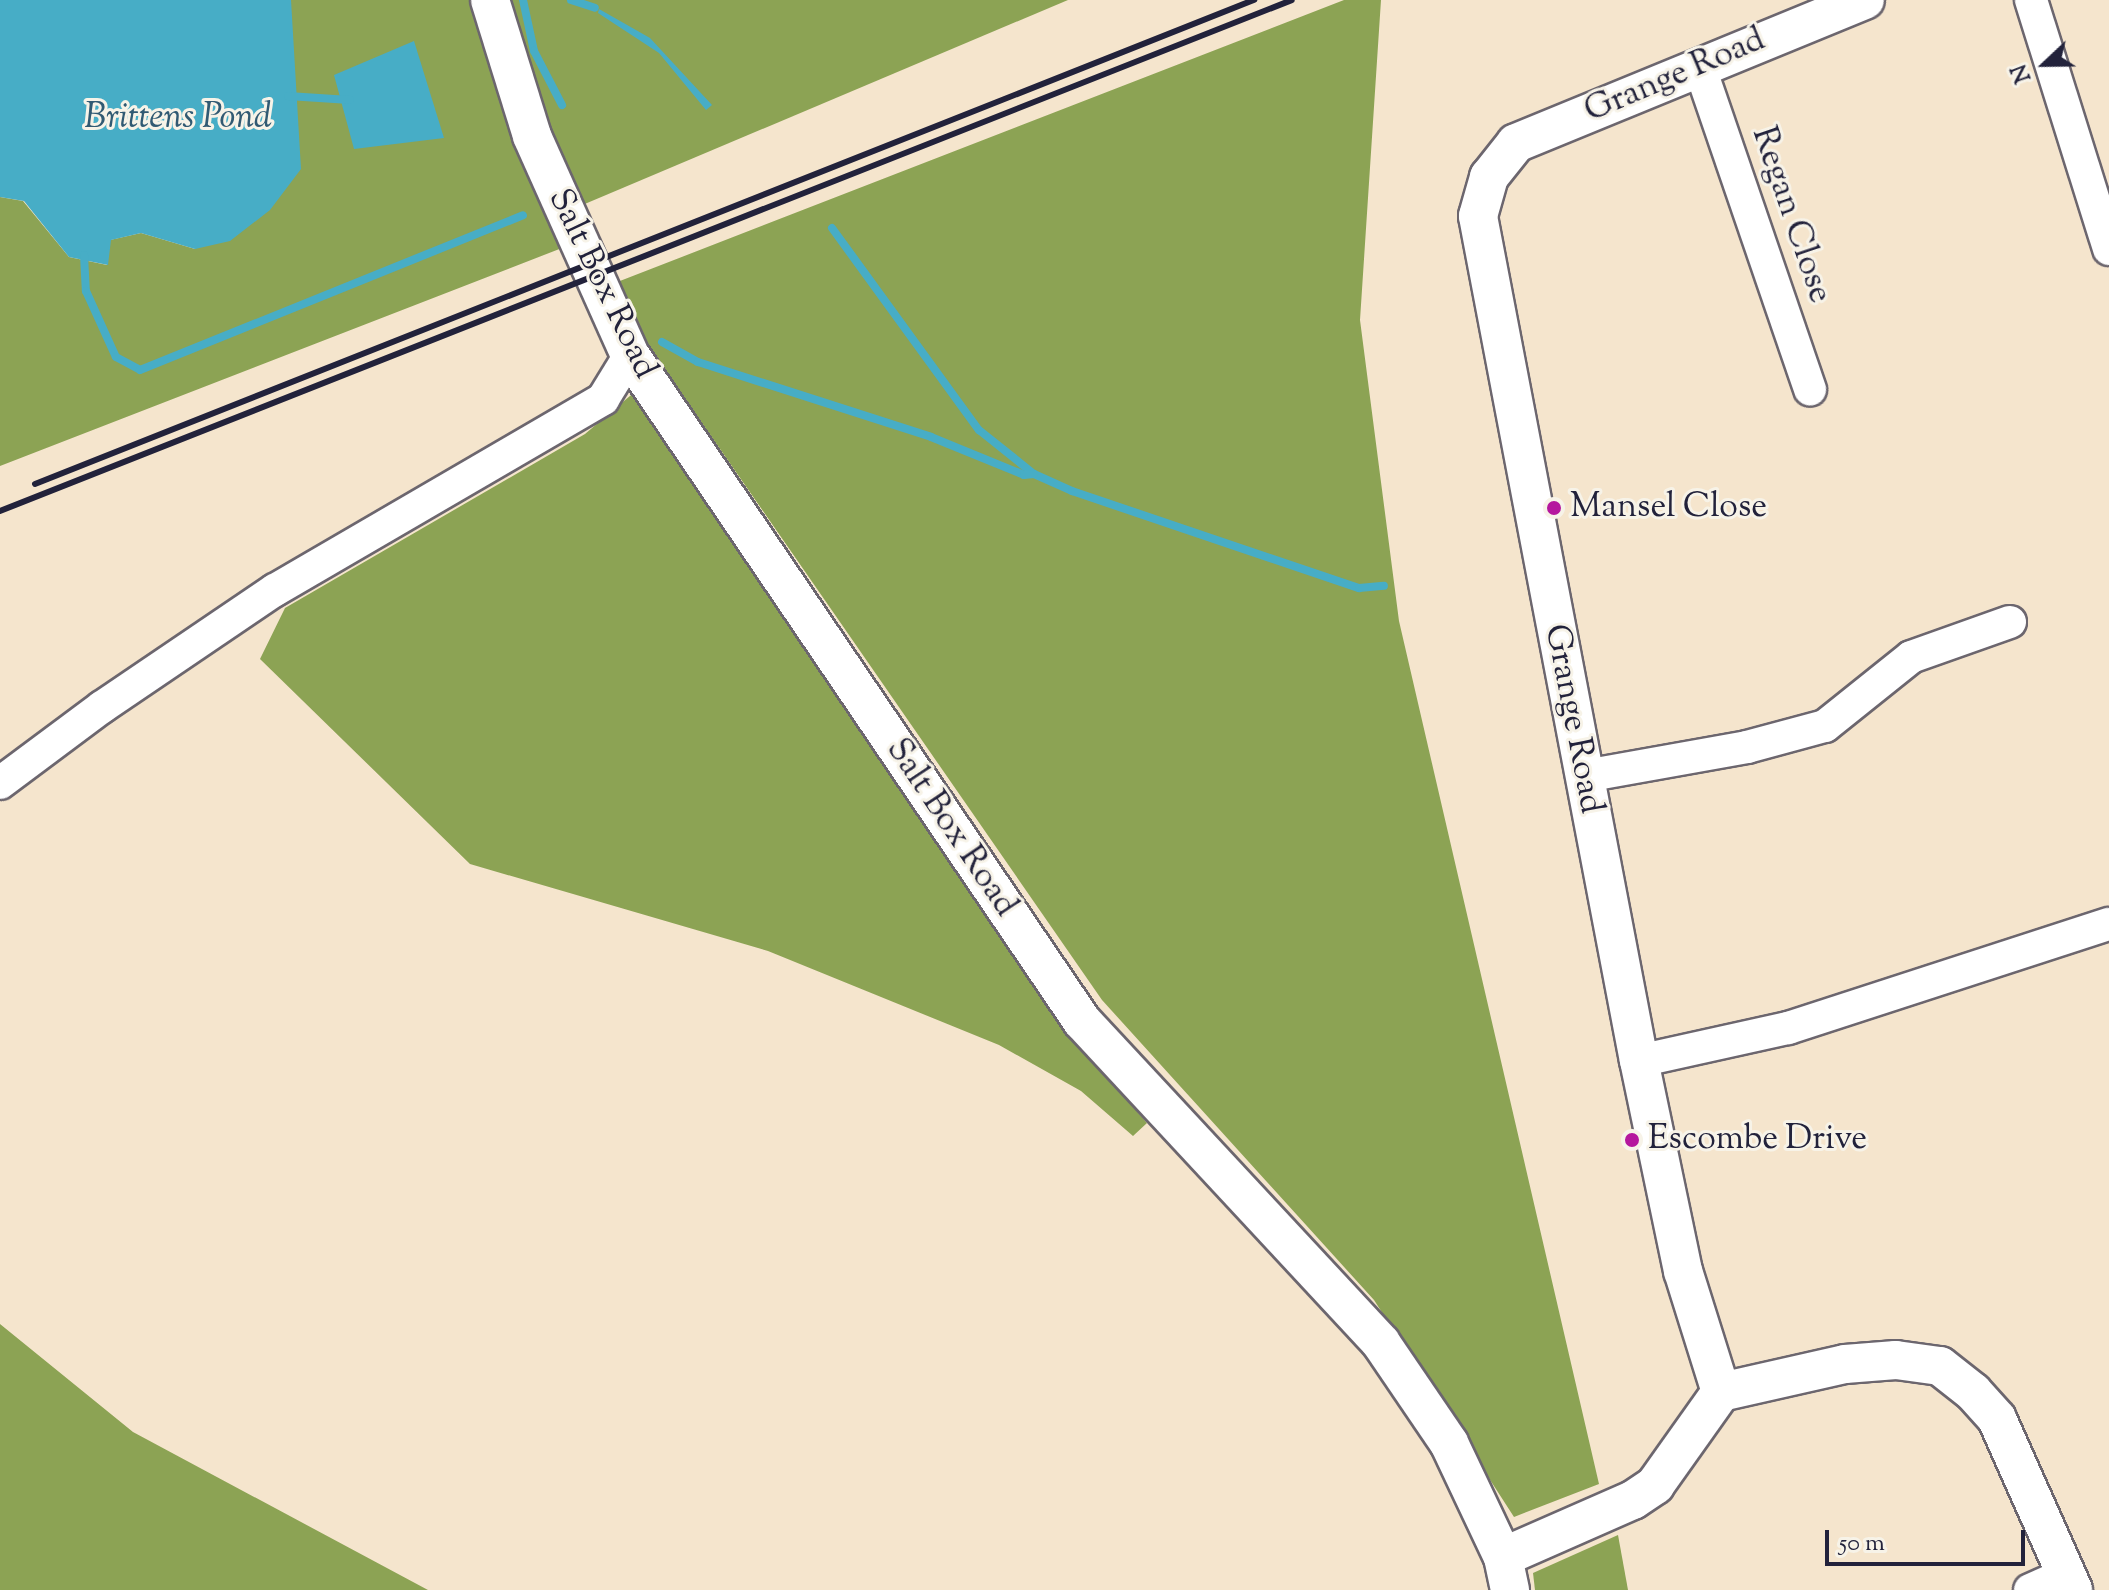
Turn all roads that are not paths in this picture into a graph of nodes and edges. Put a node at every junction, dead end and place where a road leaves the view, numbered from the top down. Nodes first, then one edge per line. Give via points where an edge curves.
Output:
1 (490, 0) edge
2 (1865, 0) edge
3 (2031, 0) edge
4 (1699, 65) junction
5 (2109, 249) edge
6 (630, 355) junction
7 (1810, 390) dead end
8 (2010, 622) dead end
9 (1585, 776) junction
10 (0, 783) edge
11 (2109, 924) edge
12 (1639, 1061) junction
13 (1721, 1392) junction
14 (1506, 1573) edge
15 (2069, 1582) edge
16 (2030, 1590) edge

1 - 6 street, Salt Box Road via 532,136
2 - 4 street, Grange Road
3 - 5 street
4 - 7 street, Regan Close
4 - 9 street, Grange Road via 1516,143 1489,177 1478,216
6 - 10 street via 603,399 275,590
6 - 14 street, Salt Box Road via 1082,1021 1381,1343 1449,1443
8 - 9 street via 1911,657 1825,726 1747,747
9 - 12 street, Grange Road
11 - 12 street via 1788,1028
12 - 13 street, Grange Road via 1683,1271
13 - 14 street via 1655,1485
13 - 15 street via 1845,1364 1896,1360 1940,1366 1997,1419
15 - 16 street

